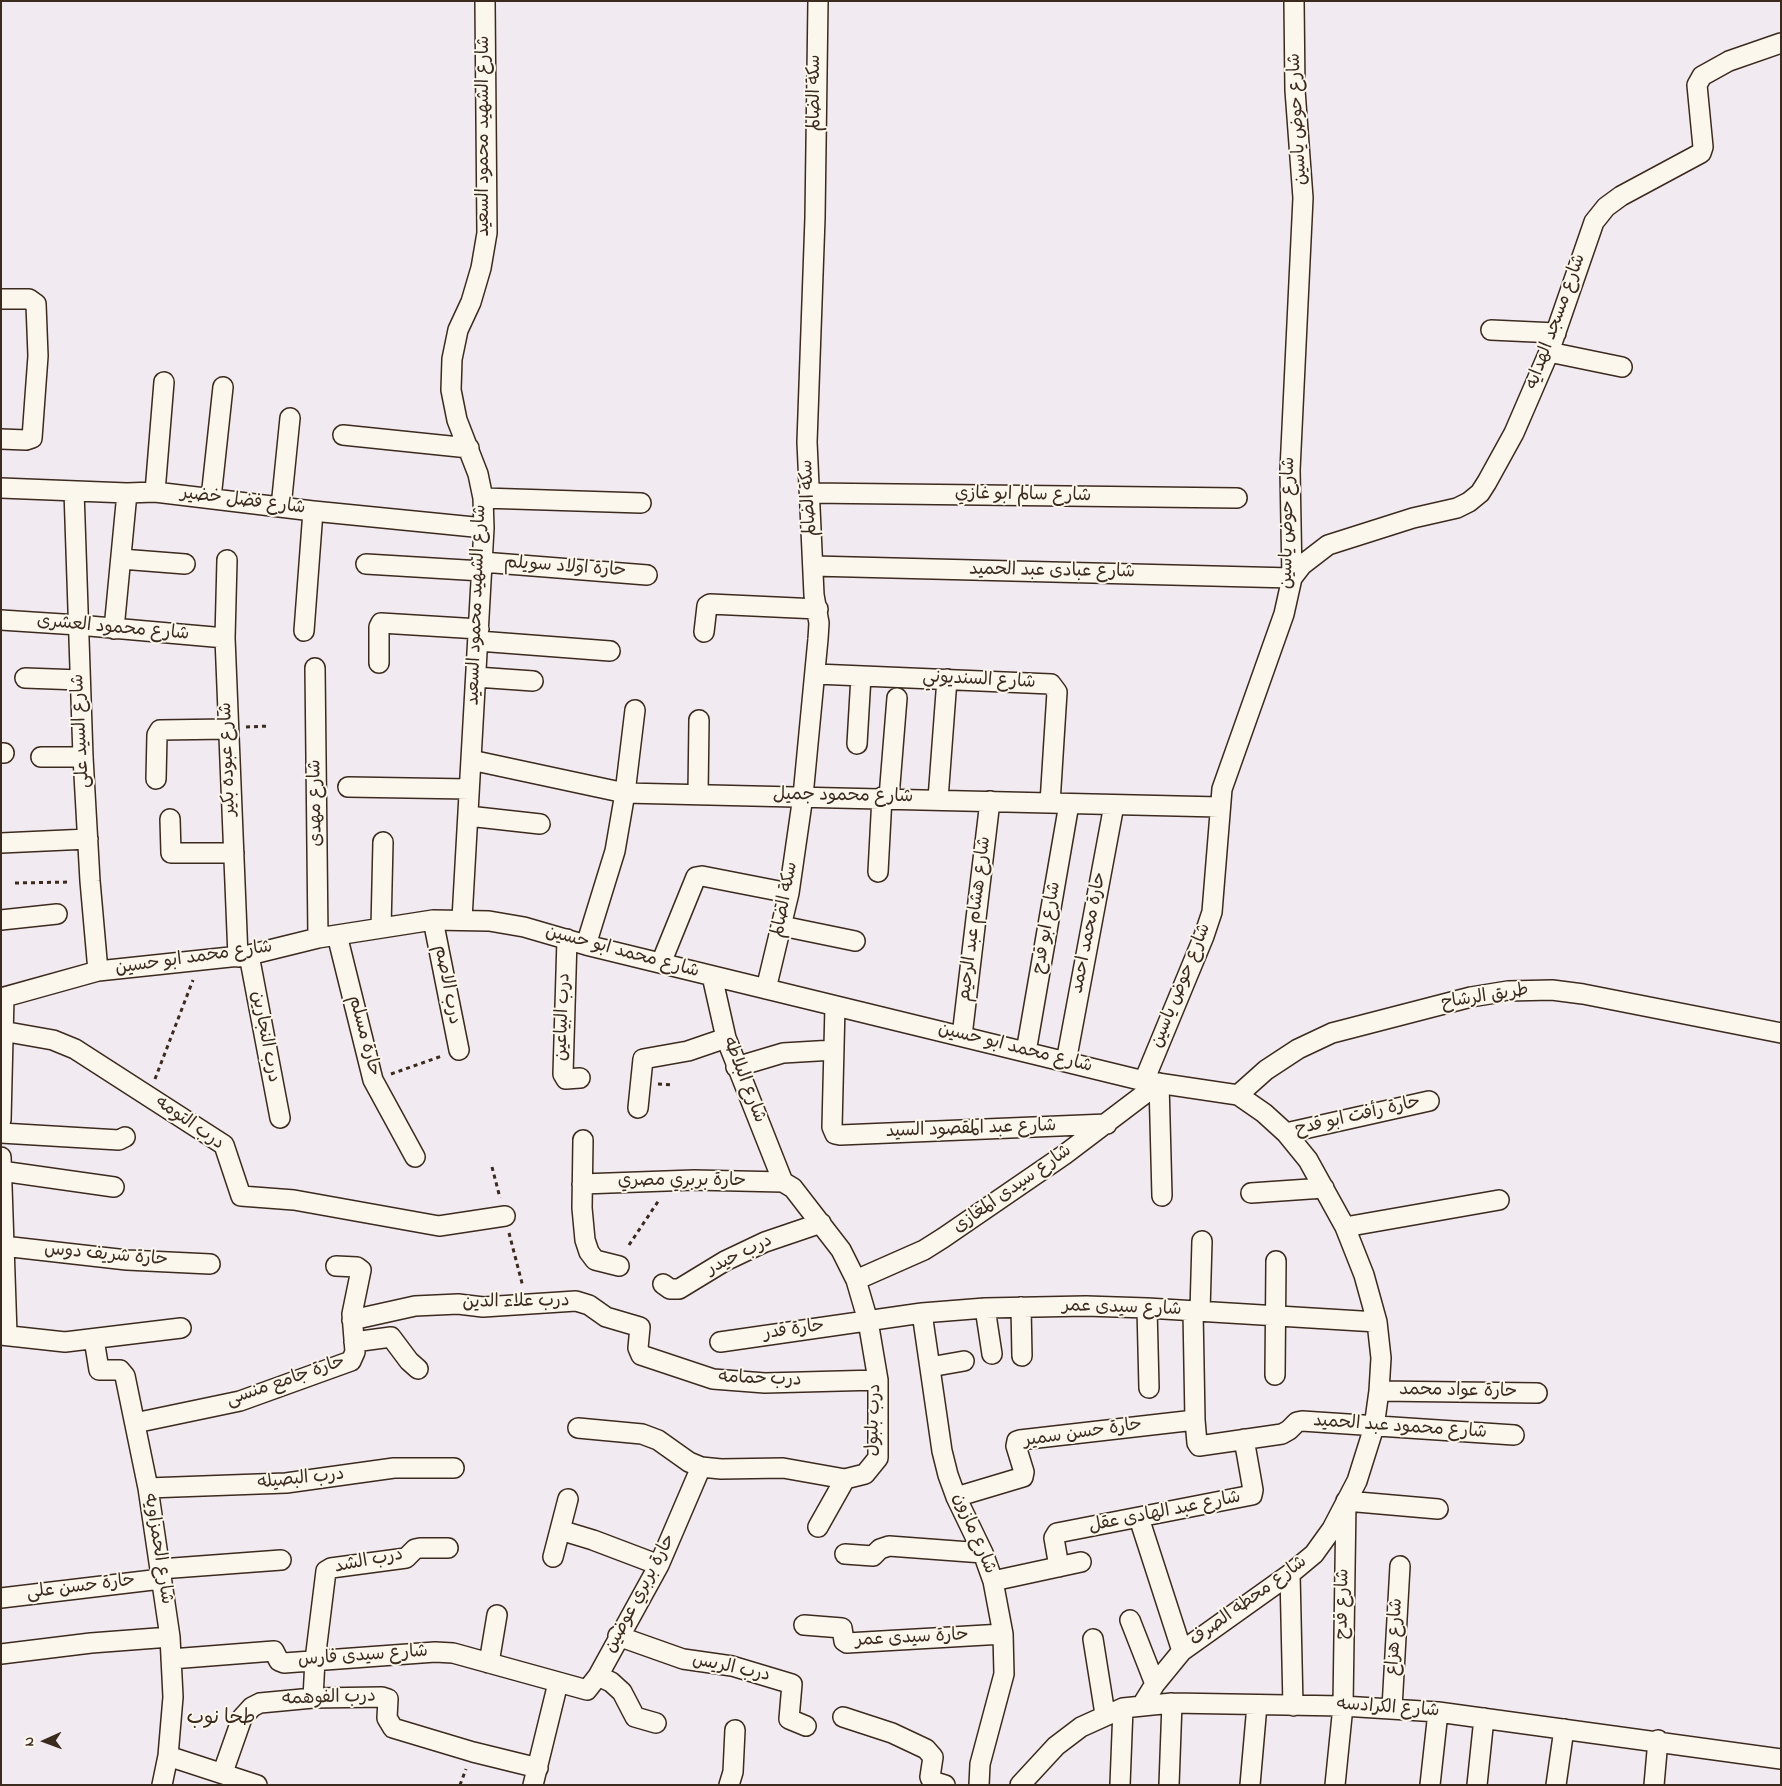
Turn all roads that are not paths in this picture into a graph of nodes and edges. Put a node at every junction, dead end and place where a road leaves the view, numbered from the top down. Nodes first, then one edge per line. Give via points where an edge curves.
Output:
1 (485, 1) edge
2 (818, 1) edge
3 (1294, 1) edge
4 (1781, 43) edge
5 (1, 299) edge
6 (1491, 330) dead end
7 (1556, 333) junction
8 (1550, 352) junction
9 (1622, 367) dead end
10 (164, 382) dead end
11 (223, 387) dead end
12 (290, 418) dead end
13 (343, 435) dead end
14 (1, 439) edge
15 (469, 448) junction
16 (1, 488) edge
17 (74, 491) junction
18 (155, 492) junction
19 (127, 493) junction
20 (810, 493) junction
21 (211, 498) junction
22 (484, 498) junction
23 (1237, 498) dead end
24 (641, 503) dead end
25 (281, 507) junction
26 (313, 511) junction
27 (484, 528) junction
28 (121, 558) junction
29 (227, 560) dead end
30 (185, 564) dead end
31 (366, 564) dead end
32 (813, 566) junction
33 (482, 567) junction
34 (646, 575) dead end
35 (1292, 578) junction
36 (818, 609) junction
37 (1, 620) edge
38 (78, 625) junction
39 (114, 629) junction
40 (304, 631) dead end
41 (704, 632) dead end
42 (478, 635) junction
43 (225, 638) junction
44 (610, 650) dead end
45 (379, 663) dead end
46 (315, 668) dead end
47 (816, 674) junction
48 (861, 676) junction
49 (476, 677) junction
50 (25, 678) dead end
51 (948, 679) junction
52 (80, 680) junction
53 (533, 681) dead end
54 (897, 698) dead end
55 (635, 710) dead end
56 (699, 720) dead end
57 (228, 728) junction
58 (856, 744) dead end
59 (41, 757) dead end
60 (84, 757) junction
61 (471, 760) junction
62 (156, 779) dead end
63 (348, 787) dead end
64 (469, 790) junction
65 (625, 793) junction
66 (698, 794) junction
67 (803, 796) junction
68 (886, 797) junction
69 (938, 799) junction
70 (990, 801) junction
71 (1050, 803) junction
72 (1069, 804) junction
73 (1114, 804) junction
74 (1219, 807) junction
75 (468, 816) junction
76 (170, 819) dead end
77 (540, 824) dead end
78 (88, 839) junction
79 (1, 842) edge
80 (383, 842) dead end
81 (234, 853) junction
82 (878, 872) dead end
83 (790, 893) junction
84 (57, 914) dead end
85 (462, 919) junction
86 (1, 920) edge
87 (433, 920) junction
88 (782, 926) junction
89 (381, 928) junction
90 (337, 935) junction
91 (318, 938) junction
92 (567, 939) junction
93 (855, 941) dead end
94 (586, 945) junction
95 (244, 956) junction
96 (661, 964) junction
97 (98, 971) junction
98 (712, 976) junction
99 (766, 989) junction
100 (2, 997) edge
101 (835, 1006) junction
102 (2, 1031) edge
103 (1781, 1033) edge
104 (962, 1036) junction
105 (726, 1038) junction
106 (459, 1050) road end
107 (834, 1050) junction
108 (1026, 1052) junction
109 (1066, 1062) junction
110 (736, 1067) junction
111 (580, 1078) dead end
112 (1151, 1082) junction
113 (1238, 1095) junction
114 (1429, 1101) dead end
115 (638, 1108) dead end
116 (280, 1118) dead end
117 (1, 1120) edge
118 (1107, 1124) junction
119 (1, 1133) edge
120 (1286, 1133) junction
121 (125, 1137) dead end
122 (583, 1140) dead end
123 (1, 1157) edge
124 (415, 1157) dead end
125 (2, 1171) edge
126 (783, 1182) junction
127 (582, 1184) junction
128 (114, 1187) dead end
129 (1324, 1188) junction
130 (1251, 1193) dead end
131 (1162, 1196) dead end
132 (1500, 1200) dead end
133 (505, 1216) dead end
134 (821, 1223) junction
135 (1345, 1227) junction
136 (1202, 1241) dead end
137 (3, 1246) junction
138 (1276, 1261) dead end
139 (210, 1264) dead end
140 (336, 1266) dead end
141 (620, 1266) dead end
142 (856, 1280) junction
143 (663, 1284) dead end
144 (1021, 1307) junction
145 (985, 1308) junction
146 (1147, 1308) junction
147 (1196, 1311) junction
148 (922, 1313) junction
149 (1275, 1315) junction
150 (352, 1320) junction
151 (868, 1321) junction
152 (1377, 1322) junction
153 (181, 1328) dead end
154 (4, 1335) edge
155 (94, 1339) junction
156 (354, 1342) junction
157 (720, 1342) dead end
158 (992, 1354) dead end
159 (1022, 1356) dead end
160 (645, 1357) joint
161 (964, 1362) dead end
162 (930, 1367) junction
163 (418, 1369) dead end
164 (1275, 1375) dead end
165 (878, 1380) junction
166 (1149, 1388) dead end
167 (1380, 1392) junction
168 (1537, 1393) dead end
169 (1195, 1420) junction
170 (135, 1423) junction
171 (1374, 1427) junction
172 (578, 1428) dead end
173 (1514, 1434) dead end
174 (1244, 1439) junction
175 (701, 1467) junction
176 (454, 1468) dead end
177 (845, 1479) junction
178 (148, 1488) junction
179 (956, 1497) junction
180 (568, 1498) dead end
181 (1346, 1502) junction
182 (1438, 1509) dead end
183 (1140, 1518) junction
184 (818, 1527) dead end
185 (560, 1530) junction
186 (448, 1548) dead end
187 (983, 1552) junction
188 (845, 1554) dead end
189 (553, 1557) dead end
190 (281, 1560) dead end
191 (1081, 1562) dead end
192 (659, 1565) junction
193 (1400, 1566) dead end
194 (1059, 1567) junction
195 (161, 1574) junction
196 (1290, 1574) junction
197 (993, 1582) junction
198 (1, 1598) edge
199 (497, 1615) dead end
200 (1130, 1620) dead end
201 (804, 1625) dead end
202 (1004, 1634) junction
203 (618, 1636) junction
204 (170, 1637) junction
205 (1093, 1639) dead end
206 (1182, 1651) junction
207 (1, 1654) edge
208 (171, 1658) junction
209 (315, 1660) junction
210 (489, 1664) junction
211 (598, 1676) junction
212 (558, 1683) junction
213 (1155, 1684) junction
214 (313, 1698) junction
215 (1172, 1703) junction
216 (1257, 1705) junction
217 (1133, 1706) junction
218 (1293, 1706) junction
219 (1343, 1706) junction
220 (1392, 1708) junction
221 (1438, 1712) junction
222 (1105, 1714) junction
223 (843, 1717) dead end
224 (1484, 1718) junction
225 (656, 1723) dead end
226 (806, 1726) dead end
227 (1564, 1729) junction
228 (735, 1730) dead end
229 (1658, 1740) junction
230 (168, 1756) junction
231 (1781, 1759) edge
232 (536, 1776) edge
233 (231, 1778) edge
234 (162, 1785) edge
235 (257, 1785) edge
236 (729, 1785) edge
237 (945, 1785) edge
238 (979, 1785) edge
239 (1020, 1785) edge
240 (1120, 1785) edge
241 (1169, 1785) edge
242 (1250, 1785) edge
243 (1335, 1785) edge
244 (1430, 1785) edge
245 (1477, 1785) edge
246 (1556, 1785) edge
247 (1654, 1785) edge

1 - 15 street, شارع الشهيد محمود السعيد via 487,233 482,268 458,330 452,359 451,390 457,420
2 - 20 street, سكة الضالم via 815,218 807,414
3 - 35 street, شارع حوض ياسين via 1295,90 1303,198 1290,470
4 - 7 street, شارع مسجد الهدايه via 1729,61 1699,80 1701,153 1606,207 1586,240
5 - 14 street via 29,299 36,304 38,356 32,438
6 - 7 street
7 - 8 street, شارع مسجد الهدايه
8 - 9 street
8 - 35 street, شارع مسجد الهدايه via 1514,433 1480,493 1457,508 1413,518 1328,545 1302,565
10 - 18 street
11 - 21 street
12 - 25 street
13 - 15 street
15 - 22 street, شارع الشهيد محمود السعيد
16 - 17 street, شارع فضل خضير
17 - 19 street, شارع فضل خضير
17 - 38 street, شارع السيد على
18 - 19 street, شارع فضل خضير
18 - 21 street, شارع فضل خضير
19 - 28 street
20 - 23 street, شارع سالم ابو غازي
20 - 32 street, سكة الضالم
21 - 25 street, شارع فضل خضير
22 - 24 street
22 - 27 street, شارع الشهيد محمود السعيد
25 - 26 street, شارع فضل خضير
26 - 27 street, شارع فضل خضير
26 - 40 street
27 - 33 street, شارع الشهيد محمود السعيد
28 - 30 street
28 - 39 street
29 - 43 street, شارع عبوده بكير
31 - 33 street, حارة اولاد سويلم
32 - 35 street, شارع عبادى عبد الحميد
32 - 36 street, سكة الضالم
33 - 34 street, حارة اولاد سويلم
33 - 42 street, شارع الشهيد محمود السعيد
35 - 74 street, شارع حوض ياسين via 1284,614 1222,789
36 - 41 street via 710,604 707,606
36 - 47 street, سكة الضالم
37 - 38 street, شارع محمود العشرى
38 - 39 street, شارع محمود العشرى
38 - 52 street, شارع السيد على
39 - 43 street, شارع محمود العشرى
42 - 44 street
42 - 45 street via 382,623 379,627
42 - 49 street, شارع الشهيد محمود السعيد
43 - 57 street, شارع عبوده بكير
46 - 91 street, شارع مهدى
47 - 48 street, شارع السنديوني
47 - 67 street, سكة الضالم
48 - 51 street, شارع السنديوني
48 - 58 street
49 - 53 street
49 - 61 street, شارع الشهيد محمود السعيد
50 - 52 street
51 - 69 street
51 - 71 street, شارع السنديوني via 1046,683 1055,687
52 - 60 street, شارع السيد على
54 - 68 street
55 - 65 street
56 - 66 street
57 - 62 street via 160,730 157,735
57 - 81 street, شارع عبوده بكير
59 - 60 street
60 - 78 street, شارع السيد على
61 - 64 street, شارع الشهيد محمود السعيد
61 - 65 street, شارع محمود جميل
63 - 64 street
64 - 75 street, شارع الشهيد محمود السعيد
65 - 66 street, شارع محمود جميل
65 - 94 street via 615,851
66 - 67 street, شارع محمود جميل
67 - 68 street, شارع محمود جميل
67 - 83 street, سكة الضالم
68 - 69 street, شارع محمود جميل
68 - 82 street
69 - 70 street, شارع محمود جميل
70 - 71 street, شارع محمود جميل
70 - 104 street, شارع هشام عبد الرحيم
71 - 72 street, شارع محمود جميل
72 - 73 street, شارع محمود جميل
72 - 108 street, شارع ابو قدح
73 - 74 street, شارع محمود جميل
73 - 109 street, حارة محمد احمد
74 - 112 street, شارع حوض ياسين via 1212,912
75 - 77 street
75 - 85 street, شارع الشهيد محمود السعيد
76 - 81 street via 172,853
78 - 79 street
78 - 97 street, شارع السيد على
80 - 89 street
81 - 95 street, شارع عبوده بكير
83 - 88 street, سكة الضالم
83 - 96 street via 696,877
84 - 86 street
85 - 87 street, شارع محمد ابو حسين
85 - 92 street, شارع محمد ابو حسين via 524,927
87 - 89 street, شارع محمد ابو حسين
87 - 106 street, درب الاصم
88 - 93 street
88 - 99 street, سكة الضالم
89 - 90 street, شارع محمد ابو حسين
90 - 91 street, شارع محمد ابو حسين
90 - 124 street, حارة مسلم via 373,1080
91 - 95 street, شارع محمد ابو حسين
92 - 94 street, شارع محمد ابو حسين
92 - 111 street, درب البياعين via 563,1074 566,1079
94 - 96 street, شارع محمد ابو حسين
95 - 97 street, شارع محمد ابو حسين
95 - 116 street, درب النجارين
96 - 98 street, شارع محمد ابو حسين
97 - 100 street, شارع محمد ابو حسين
98 - 99 street, شارع محمد ابو حسين
98 - 105 street, شارع البلاطه
99 - 101 street, شارع محمد ابو حسين
100 - 102 street
101 - 104 street, شارع محمد ابو حسين
101 - 107 street
102 - 117 street
102 - 133 street, درب التومه via 53,1040 68,1046 224,1145 241,1196 294,1200 439,1226
103 - 113 street, طريق الرشاح via 1583,994 1552,990 1508,991 1471,996 1332,1033 1298,1049 1266,1070
104 - 108 street, شارع محمد ابو حسين
105 - 110 street, شارع البلاطه
105 - 115 street via 688,1052 643,1059
107 - 110 street via 783,1053
107 - 118 street, شارع عبد المقصود السيد via 832,1127 835,1134
108 - 109 street, شارع محمد ابو حسين
109 - 112 street, شارع محمد ابو حسين
110 - 126 street, شارع البلاطه
112 - 113 street, شارع محمد ابو حسين
112 - 118 street, شارع سيدى المغازى
112 - 131 street
113 - 120 street, شارع محطه الصرف
114 - 120 street, حارة رأفت ابو قدح
118 - 142 street, شارع سيدى المغازى via 931,1246
119 - 121 street via 119,1140
120 - 129 street, شارع محطه الصرف via 1308,1160
122 - 127 street
123 - 125 street
125 - 128 street
125 - 137 street
126 - 127 street, حارة بربري مصري via 672,1180
126 - 134 street, درب بلبول via 797,1192
127 - 141 street via 585,1240 589,1252 595,1260
129 - 130 street
129 - 135 street, شارع محطه الصرف
132 - 135 street
134 - 142 street, درب بلبول via 841,1250
134 - 143 street, درب حيدر via 765,1242 725,1261 680,1289 670,1289
135 - 152 street, شارع محطه الصرف via 1364,1275
136 - 147 street
137 - 139 street, حارة شريف دوس via 127,1260
137 - 154 street
138 - 149 street
140 - 150 street, حارة جامع منسى via 361,1270
142 - 151 street, درب بلبول
144 - 145 street, شارع سيدى عمر
144 - 146 street, شارع سيدى عمر
144 - 159 street
145 - 148 street, شارع سيدى عمر
145 - 158 street
146 - 147 street, شارع سيدى عمر
146 - 166 street
147 - 149 street, شارع سيدى عمر
147 - 169 street
148 - 151 street, شارع سيدى عمر
148 - 162 street, شارع مازون
149 - 152 street, شارع سيدى عمر
149 - 164 street
150 - 156 street, حارة جامع منسى
150 - 160 street, درب علاء الدين via 415,1306 458,1304 483,1307 576,1301 589,1305 606,1317 640,1327 638,1348
151 - 157 street, حارة قدر
151 - 165 street, درب بلبول
152 - 167 street, شارع محطه الصرف
153 - 155 street
154 - 155 street via 65,1342
155 - 170 street, شارع الحمزاويه via 99,1370 120,1370 125,1376
156 - 163 street via 392,1337 408,1361
156 - 170 street, حارة جامع منسى via 354,1357 339,1367 240,1401
160 - 165 street, درب حمامه via 713,1379 739,1383
161 - 162 street
162 - 179 street, شارع مازون via 942,1452
165 - 177 street, درب بلبول via 878,1458 865,1474
167 - 168 street, حارة عواد محمد
167 - 171 street, شارع محطه الصرف
169 - 174 street, شارع محمود عبد الحميد via 1199,1446
169 - 179 street, حارة حسن سمير via 1020,1440 1016,1446 1023,1477
170 - 178 street, شارع الحمزاويه
171 - 173 street, شارع محمود عبد الحميد
171 - 174 street, شارع محمود عبد الحميد via 1298,1422 1286,1432
171 - 181 street, شارع محطه الصرف via 1367,1454
172 - 175 street via 642,1434 658,1440
174 - 183 street, شارع عبد الهادى عقل via 1252,1495
175 - 177 street via 783,1468
175 - 192 street, حارة بربري عوضين
176 - 178 street, درب البصيله via 394,1468 286,1483
177 - 184 street
178 - 195 street, شارع الحمزاويه
179 - 187 street, شارع مازون
180 - 185 street
181 - 182 street
181 - 196 street, شارع محطه الصرف via 1328,1536 1314,1554
181 - 219 street, شارع قدح
183 - 194 street, شارع عبد الهادى عقل via 1055,1534
183 - 206 street
185 - 189 street
185 - 192 street
186 - 209 street, درب الشد via 420,1548 406,1558 326,1571
187 - 188 street via 889,1546 873,1556
187 - 197 street, شارع مازون
190 - 195 street, حارة حسن على
191 - 194 street
192 - 203 street, حارة بربري عوضين
193 - 220 street, شارع هزاع
194 - 197 street
195 - 198 street, حارة حسن على
195 - 204 street, شارع الحمزاويه
196 - 206 street, شارع محطه الصرف
196 - 218 street
197 - 202 street, شارع مازون
199 - 210 street
200 - 213 street
201 - 202 street, حارة سيدى عمر via 842,1628 844,1641 848,1643
202 - 238 street, شارع مازون via 1004,1674 980,1764
203 - 211 street, حارة بربري عوضين
203 - 226 street, درب الريس via 684,1659 732,1666 792,1684 789,1719
204 - 207 street
204 - 208 street, شارع الحمزاويه
205 - 222 street
206 - 213 street, شارع محطه الصرف
208 - 209 street, شارع سيدى فارس via 274,1651 281,1662
208 - 230 street, شارع الحمزاويه via 173,1697
209 - 210 street, شارع سيدى فارس via 435,1652 453,1653
209 - 214 street, درب الشد
210 - 212 street, شارع سيدى فارس
211 - 212 street, حارة بربري عوضين via 587,1690
211 - 225 street via 622,1692 635,1717
212 - 232 street
213 - 217 street, شارع محطه الصرف
214 - 232 street, درب الفوهمه via 385,1697 388,1699 387,1718 393,1728
214 - 233 street, درب الفوهمه via 260,1703 252,1707 242,1718
215 - 216 street, شارع الكرادسه
215 - 217 street, شارع الكرادسه
215 - 241 street
216 - 218 street, شارع الكرادسه
216 - 242 street
217 - 222 street, شارع الكرادسه
217 - 240 street
218 - 219 street, شارع الكرادسه
219 - 220 street, شارع الكرادسه
219 - 243 street, شارع قدح
220 - 221 street, شارع الكرادسه
221 - 224 street, شارع الكرادسه
221 - 244 street
222 - 239 street, شارع الكرادسه via 1056,1746
223 - 237 street via 892,1733 926,1749 933,1757 932,1781
224 - 227 street, شارع الكرادسه
224 - 245 street
227 - 229 street, شارع الكرادسه
227 - 246 street
228 - 236 street via 733,1772
229 - 231 street, شارع الكرادسه
229 - 247 street
230 - 233 street
230 - 234 street, شارع الحمزاويه
233 - 235 street

